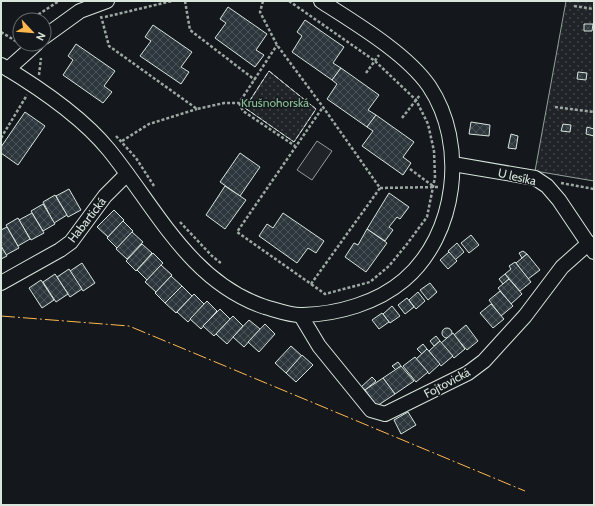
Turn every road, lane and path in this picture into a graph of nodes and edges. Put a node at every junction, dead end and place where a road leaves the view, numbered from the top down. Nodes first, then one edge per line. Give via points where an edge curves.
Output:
1 (58, 1) edge
2 (172, 1) edge
3 (185, 1) edge
4 (263, 1) edge
5 (289, 1) edge
6 (321, 1) edge
7 (103, 3) edge
8 (574, 6) dead end
9 (594, 9) edge
10 (42, 12) edge
11 (102, 18) junction
12 (95, 20) dead end
13 (52, 31) edge
14 (1, 32) edge
15 (12, 38) edge
16 (277, 45) junction
17 (385, 45) junction
18 (32, 52) edge
19 (40, 52) edge
20 (375, 61) junction
21 (4, 67) edge
22 (366, 73) dead end
23 (255, 80) junction
24 (38, 83) junction
25 (429, 86) junction
26 (416, 100) junction
27 (239, 103) junction
28 (323, 107) junction
29 (555, 107) dead end
30 (197, 109) junction
31 (594, 112) edge
32 (402, 118) dead end
33 (110, 131) dead end
34 (1, 138) edge
35 (122, 141) junction
36 (295, 146) junction
37 (452, 164) junction
38 (410, 169) dead end
39 (127, 174) junction
40 (433, 186) junction
41 (154, 187) dead end
42 (380, 188) junction
43 (451, 188) junction
44 (175, 217) dead end
45 (591, 248) edge
46 (222, 264) dead end
47 (1, 283) edge
48 (311, 284) junction
49 (301, 316) junction

1 - 10 path
2 - 11 path
3 - 23 path via 190,30
4 - 16 path via 260,12
5 - 20 path
6 - 17 street
7 - 11 path
7 - 13 street via 80,11
8 - 9 path
11 - 12 path
11 - 30 path via 109,46
14 - 15 path
16 - 23 path
16 - 28 path
17 - 20 path
17 - 25 street via 412,66
18 - 21 street
19 - 24 path
20 - 22 path
20 - 26 path
21 - 24 street
23 - 27 path
24 - 34 path
24 - 39 street via 81,120
25 - 26 path
25 - 37 street via 451,137
26 - 32 path
26 - 40 path via 428,124 434,151
27 - 30 path via 224,103
27 - 36 path via 243,111
28 - 36 path
28 - 42 path
29 - 31 path
30 - 35 path via 150,124
33 - 35 path
35 - 41 path
36 - 48 path via 237,232
37 - 43 street
37 - 45 street, U lesíka via 535,178 559,200
38 - 40 path
39 - 47 street, Habartická via 105,196 72,242
39 - 49 street via 178,244 213,280 264,306
40 - 42 path
40 - 43 path
40 - 48 path via 427,217 390,266 370,282 325,294
42 - 48 path
43 - 49 street via 445,215 434,240 420,263 403,281 364,303 344,310
44 - 46 path
45 - 49 street, Fojtovická via 562,267 525,316 484,361 468,373 385,414 371,410 318,346

